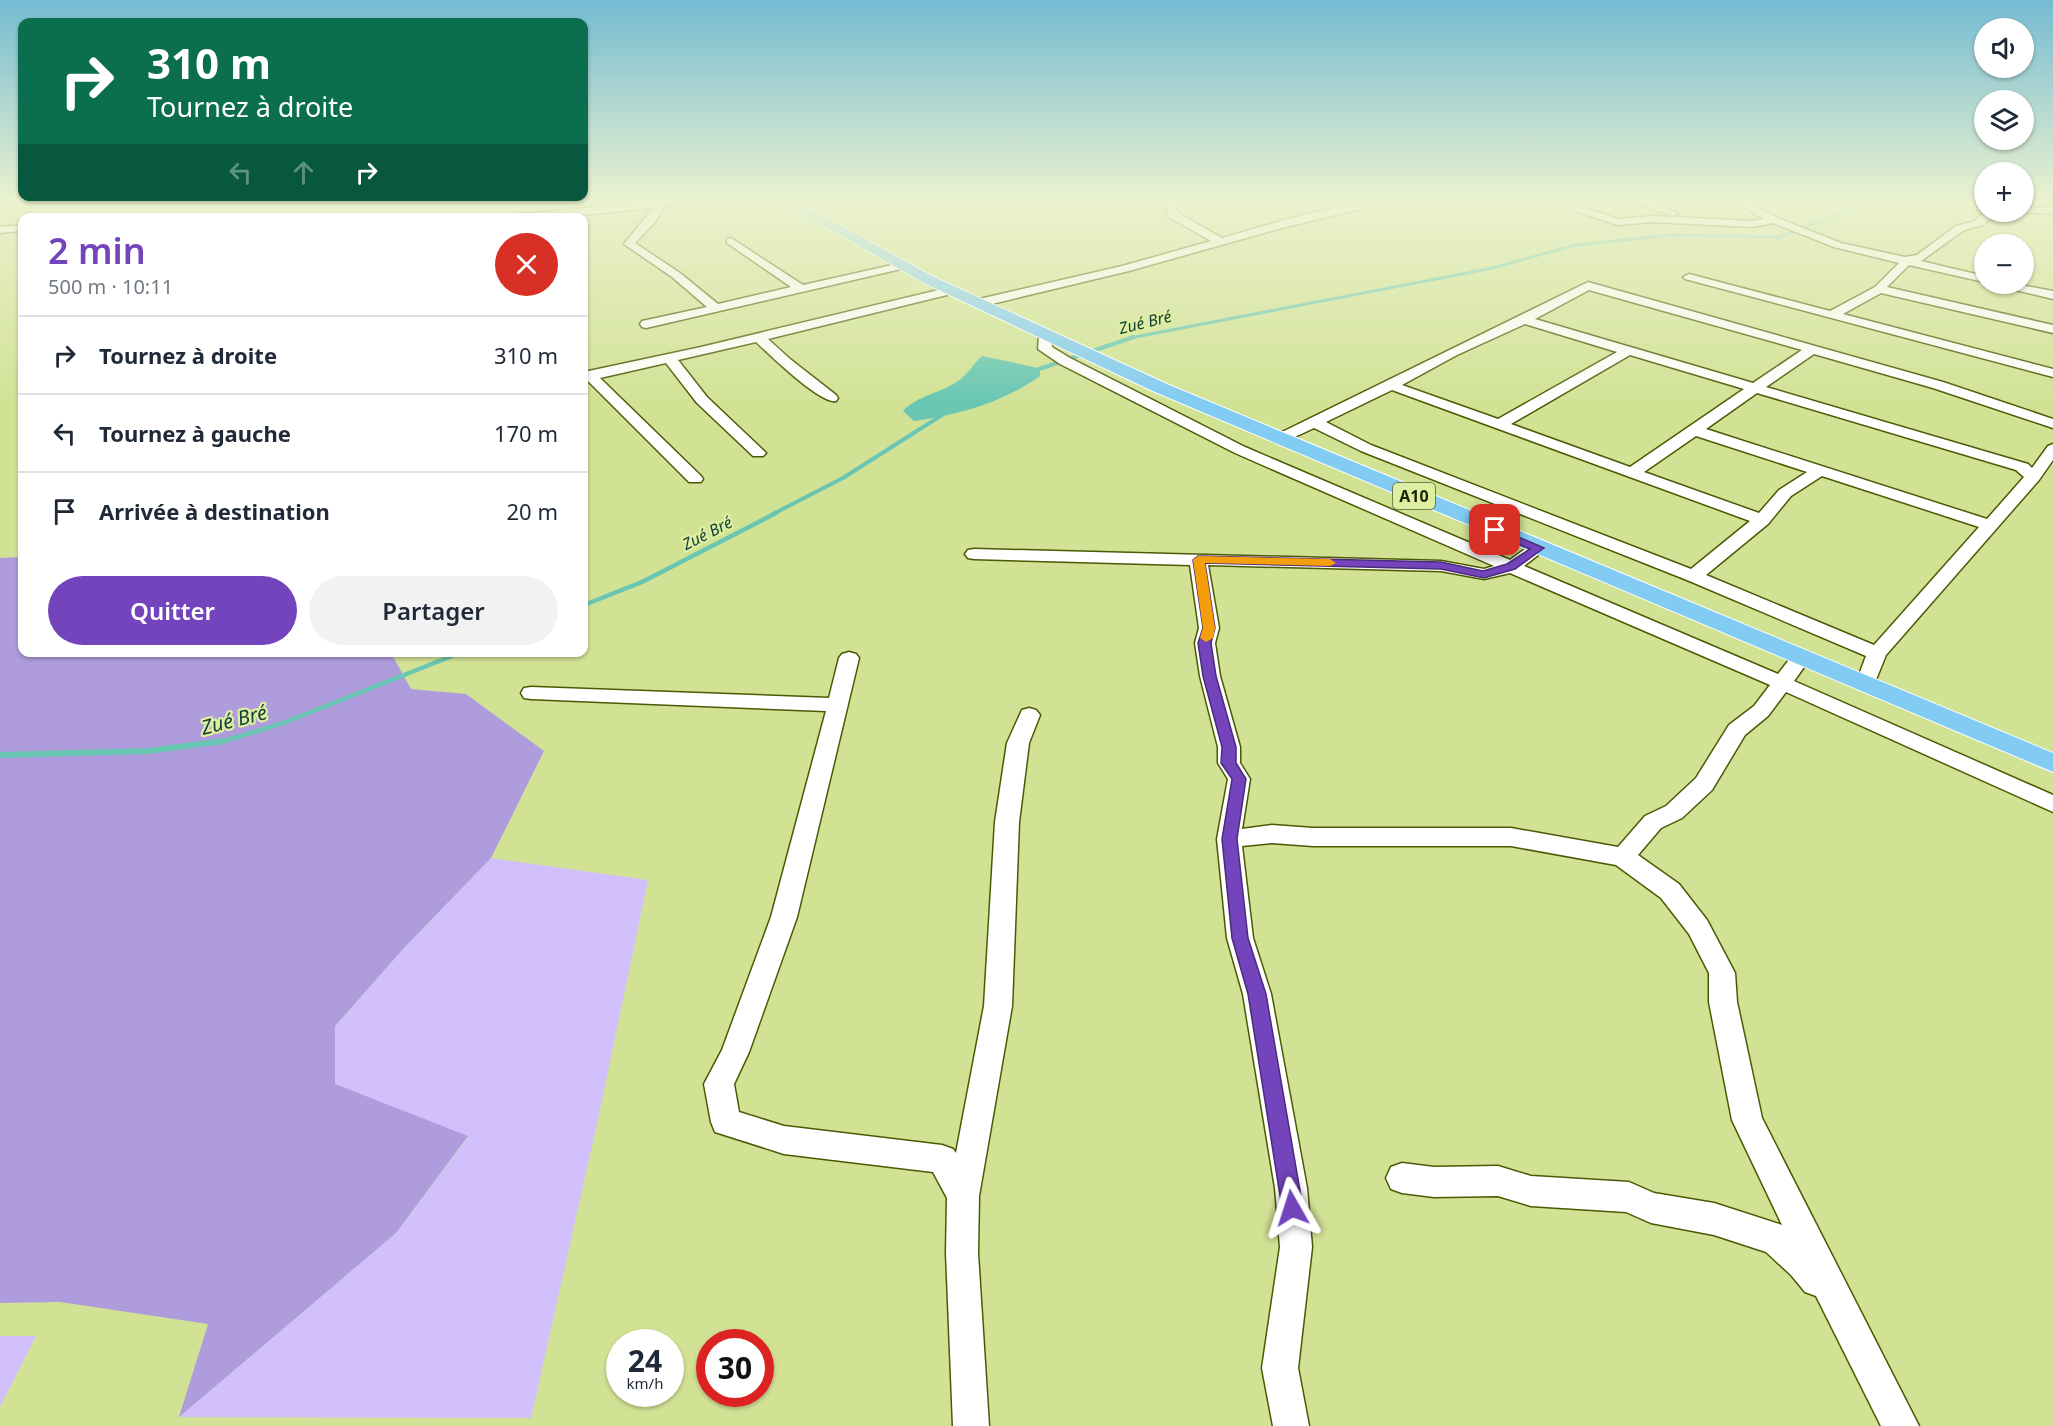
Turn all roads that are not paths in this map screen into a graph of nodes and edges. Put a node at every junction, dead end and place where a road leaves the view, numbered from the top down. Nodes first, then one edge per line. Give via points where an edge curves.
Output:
1 (667, 269) edge
2 (771, 269) edge
3 (890, 269) edge
4 (906, 269) edge
5 (1127, 269) edge
6 (1899, 269) edge
7 (1942, 269) edge
8 (1974, 276) edge
9 (1689, 277) dead end
10 (2050, 280) dead end
11 (2034, 288) edge
12 (801, 289) junction
13 (1879, 289) junction
14 (951, 291) junction
15 (2034, 291) edge
16 (2053, 295) edge
17 (979, 303) junction
18 (717, 308) junction
19 (1833, 314) junction
20 (1524, 320) junction
21 (646, 324) dead end
22 (2053, 329) edge
23 (1045, 336) junction
24 (759, 337) junction
25 (1812, 349) junction
26 (1628, 351) junction
27 (669, 358) junction
28 (2053, 374) edge
29 (588, 376) edge
30 (588, 378) edge
31 (1390, 386) junction
32 (1755, 388) junction
33 (831, 398) dead end
34 (1314, 422) junction
35 (2053, 424) edge
36 (1498, 425) junction
37 (1694, 430) junction
38 (1279, 439) junction
39 (2053, 450) edge
40 (758, 453) dead end
41 (1820, 471) junction
42 (1632, 473) junction
43 (2033, 477) junction
44 (695, 478) dead end
45 (1762, 520) junction
46 (1989, 525) junction
47 (1539, 548) junction
48 (974, 554) dead end
49 (1198, 560) junction
50 (1511, 567) junction
51 (1693, 576) junction
52 (1876, 653) junction
53 (1802, 657) junction
54 (849, 658) dead end
55 (1782, 683) junction
56 (1866, 683) junction
57 (531, 693) dead end
58 (837, 705) junction
59 (1029, 715) dead end
60 (2053, 763) edge
61 (2053, 804) edge
62 (1230, 839) junction
63 (1623, 857) junction
64 (1402, 1178) dead end
65 (963, 1196) junction
66 (1840, 1310) junction
67 (971, 1426) edge
68 (1291, 1426) edge
69 (1901, 1426) edge

1 - 18 street
2 - 12 street
3 - 12 street
4 - 14 main road, A10
5 - 17 street
6 - 13 street
7 - 8 street
9 - 19 street
10 - 11 street
12 - 18 street
13 - 19 street
13 - 22 street
14 - 17 main road, A10
14 - 24 street
15 - 16 street
17 - 23 main road, A10
18 - 21 street
19 - 28 street
20 - 25 street via 1588,286
20 - 26 street
20 - 31 street via 1452,352
23 - 38 main road, A10
23 - 50 street via 1045,349 1065,361 1240,450
24 - 27 street
24 - 33 street
25 - 32 street
25 - 35 street
26 - 32 street
26 - 36 street
27 - 29 street
27 - 40 street via 702,400
30 - 44 street
31 - 34 street
31 - 36 street
32 - 37 street
32 - 43 street via 2022,467
34 - 38 street
34 - 51 street via 1366,448
36 - 42 street
37 - 41 street
37 - 42 street
38 - 47 main road, A10
39 - 43 street
41 - 45 street via 1785,493
41 - 46 street
42 - 45 street
43 - 46 street
45 - 51 street
46 - 52 street
47 - 50 street
47 - 53 main road, A10
48 - 49 street
49 - 50 street via 1441,566 1484,574
49 - 62 street via 1209,628 1205,643 1210,676 1229,747 1228,763 1239,779
50 - 55 street
51 - 52 street
52 - 56 street
53 - 55 street
53 - 56 main road, A10
54 - 58 street
55 - 61 street
55 - 63 street via 1761,711 1737,730 1704,784 1674,812 1653,822
56 - 60 main road, A10
57 - 58 street
58 - 65 street via 784,917 735,1052 719,1084 726,1122 784,1140 942,1159
59 - 65 street via 1018,743 1007,822 998,1006
62 - 63 street via 1272,834 1510,837
62 - 68 street via 1240,938 1257,994 1291,1188 1296,1247 1280,1368
63 - 66 street via 1670,891 1698,927 1722,973 1723,1002 1747,1120
64 - 66 street via 1498,1181 1531,1191 1629,1197 1651,1208 1714,1219 1776,1239 1803,1263
65 - 67 street
66 - 69 street

